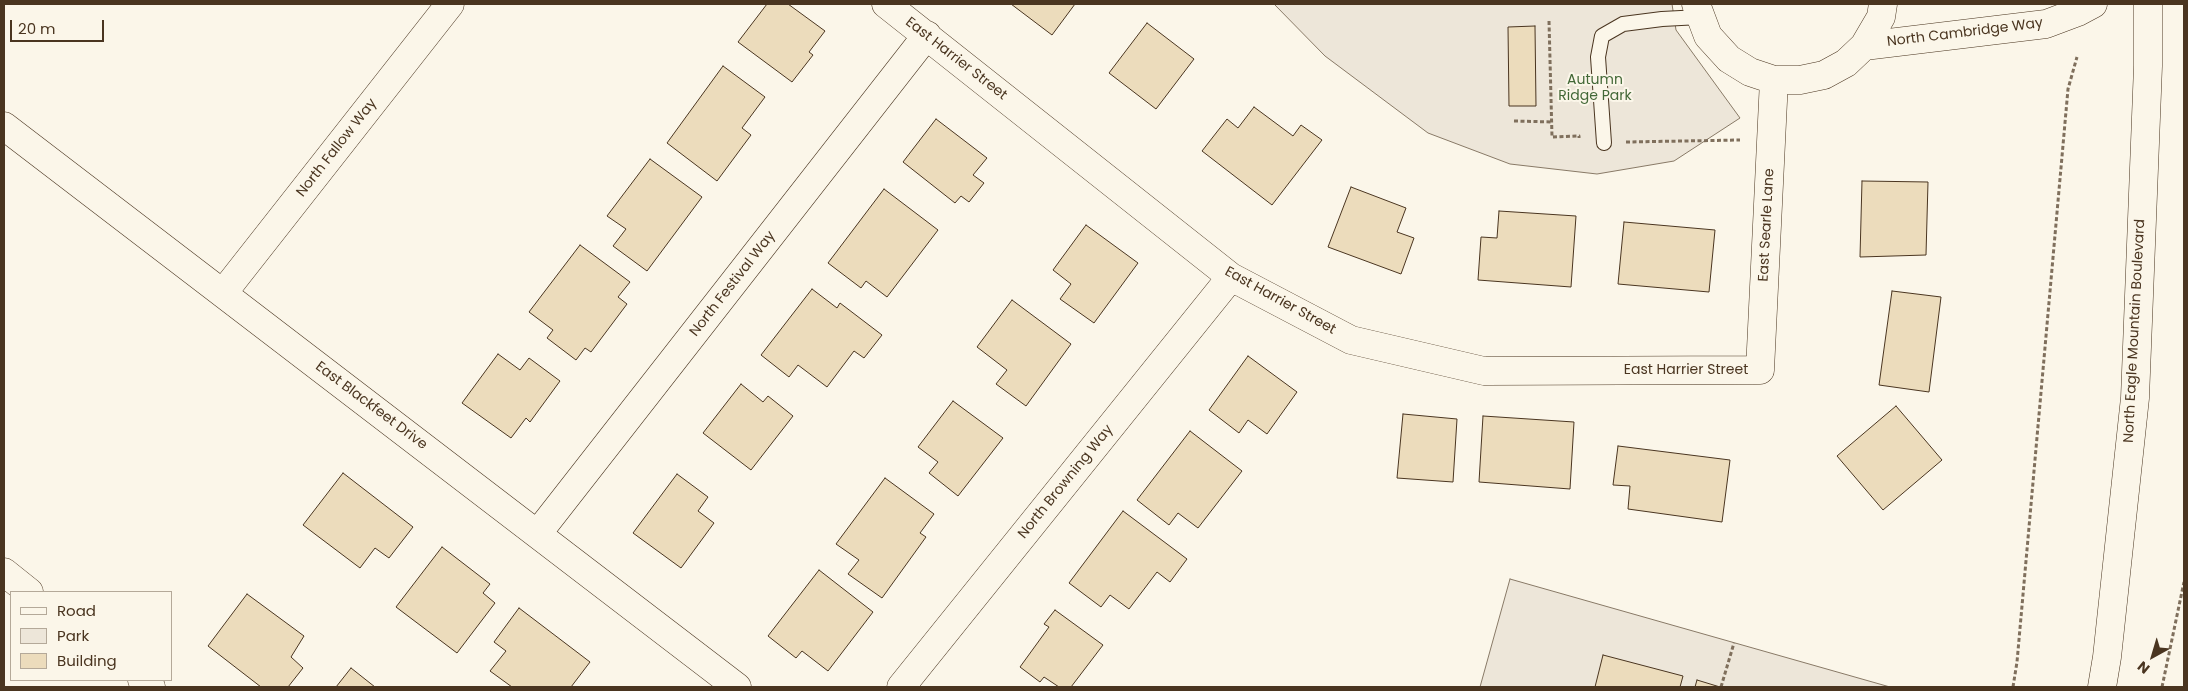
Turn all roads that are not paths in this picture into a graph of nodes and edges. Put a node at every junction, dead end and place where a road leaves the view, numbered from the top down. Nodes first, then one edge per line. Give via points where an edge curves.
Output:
1 (450, 4) edge
2 (886, 4) edge
3 (1883, 4) edge
4 (2093, 4) edge
5 (2148, 4) edge
6 (1698, 10) edge
7 (927, 35) junction
8 (1864, 46) junction
9 (1774, 80) junction
10 (4, 126) edge
11 (1604, 142) dead end
12 (1231, 277) junction
13 (223, 293) junction
14 (1760, 370) joint
15 (538, 533) junction
16 (4, 572) edge
17 (28, 591) edge
18 (737, 687) edge
19 (901, 687) edge
20 (2102, 687) edge

1 - 13 street, North Fallow Way
2 - 7 street, East Harrier Street
3 - 8 street via 1880,17
4 - 8 street, North Cambridge Way via 2046,24
5 - 20 street, North Eagle Mountain Boulevard via 2135,398
6 - 9 street via 1708,36 1729,59 1750,72
6 - 11 lane via 1624,24 1602,36 1598,57
7 - 12 street, East Harrier Street
7 - 15 street, North Festival Way
8 - 9 street via 1846,63 1824,75 1800,80
9 - 14 street, East Searle Lane
10 - 13 street, East Blackfeet Drive
12 - 14 street, East Harrier Street via 1351,340 1484,371
12 - 19 street, North Browning Way
13 - 15 street, East Blackfeet Drive
15 - 18 street, East Blackfeet Drive
16 - 17 street

